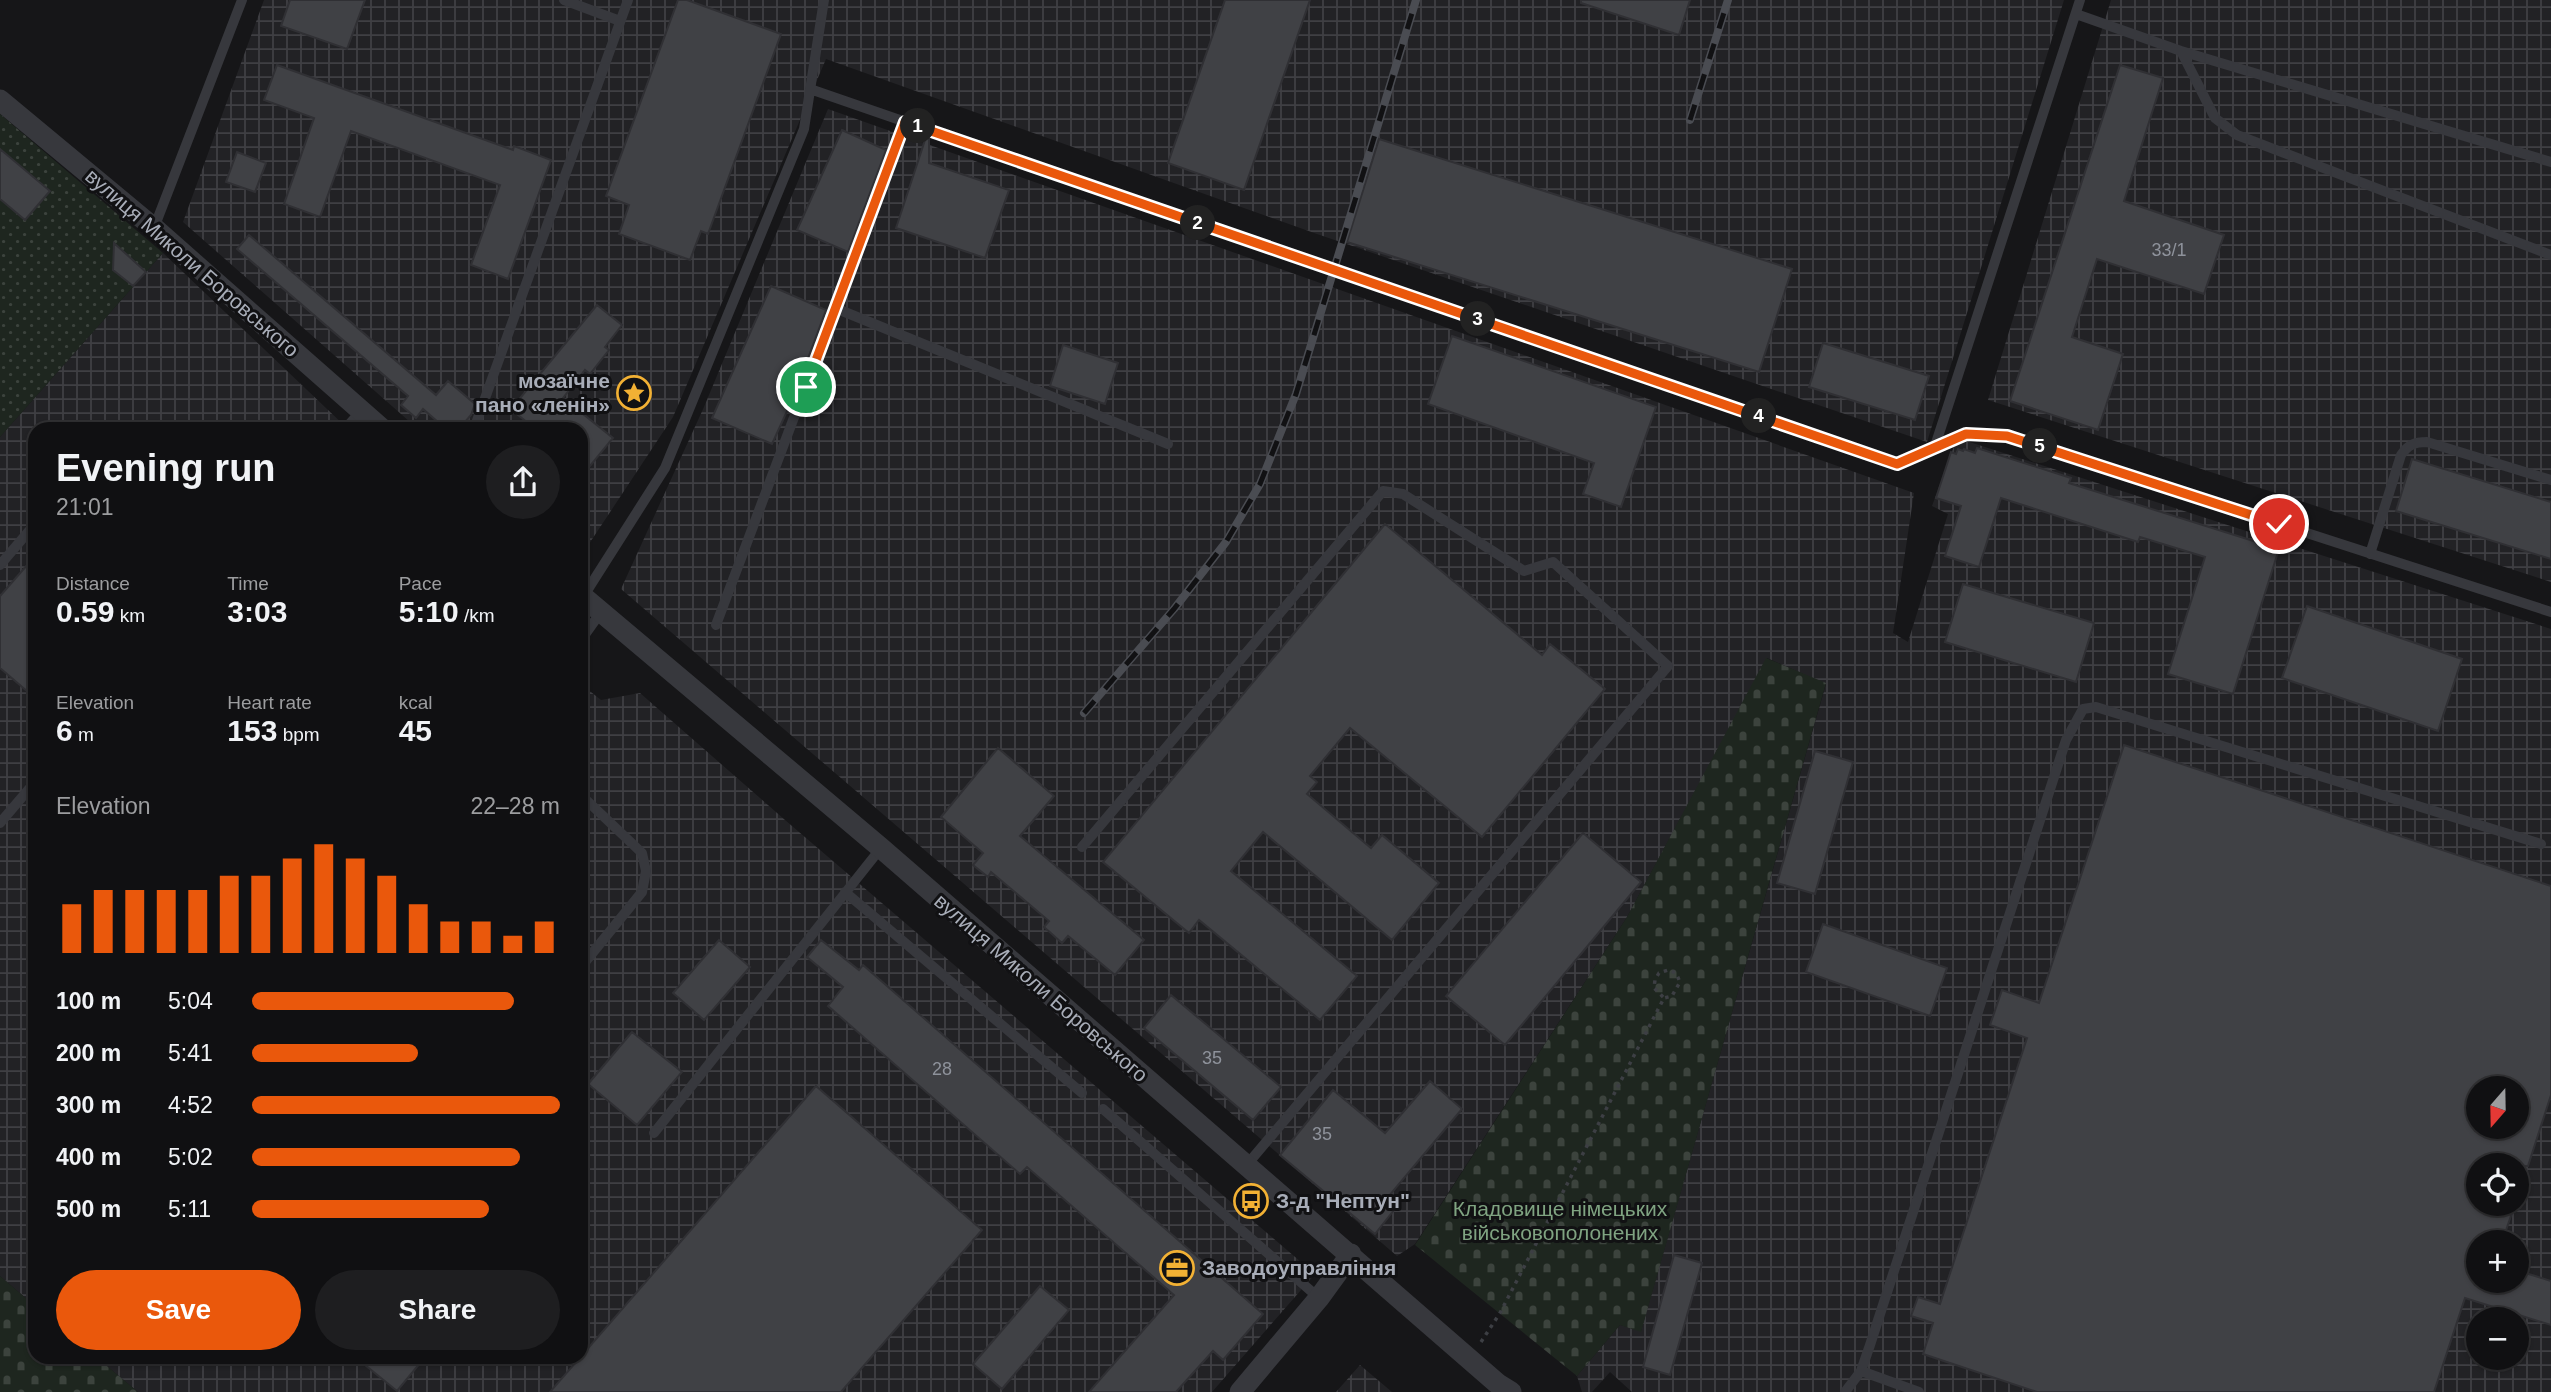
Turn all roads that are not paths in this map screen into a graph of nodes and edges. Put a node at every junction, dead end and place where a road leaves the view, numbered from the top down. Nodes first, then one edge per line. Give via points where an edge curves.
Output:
1 (242, 0) edge
2 (564, 0) edge
3 (628, 0) edge
4 (824, 0) edge
5 (2080, 0) edge
6 (2076, 14) junction
7 (620, 21) junction
8 (2181, 51) junction
9 (810, 89) junction
10 (0, 100) edge
11 (905, 122) junction
12 (2551, 161) edge
13 (154, 228) junction
14 (2551, 255) edge
15 (835, 307) junction
16 (361, 411) junction
17 (351, 422) edge
18 (374, 422) edge
19 (477, 422) edge
20 (1168, 444) dead end
21 (1934, 449) junction
22 (2551, 480) edge
23 (28, 532) edge
24 (2370, 554) junction
25 (0, 565) edge
26 (588, 587) edge
27 (588, 601) edge
28 (601, 612) junction
29 (2551, 612) edge
30 (716, 625) dead end
31 (588, 630) edge
32 (28, 790) edge
33 (588, 802) edge
34 (0, 823) edge
35 (2541, 844) dead end
36 (1082, 847) dead end
37 (881, 848) junction
38 (845, 892) junction
39 (588, 958) edge
40 (1082, 1093) dead end
41 (1104, 1110) dead end
42 (653, 1133) dead end
43 (1245, 1167) junction
44 (1351, 1254) junction
45 (1319, 1298) junction
46 (1861, 1371) junction
47 (1505, 1389) edge
48 (1240, 1392) edge
49 (1845, 1392) edge
50 (1919, 1392) edge

1 - 13 lane
2 - 7 lane
3 - 7 lane
4 - 9 lane
5 - 6 lane
6 - 8 lane
6 - 21 lane
7 - 19 lane
8 - 12 lane
8 - 14 lane via 2215,118 2237,135
9 - 11 lane
9 - 26 lane via 804,130 665,468
10 - 13 street, вулиця Миколи Боровського
11 - 15 lane
11 - 21 lane via 1897,464
13 - 16 street, вулиця Миколи Боровського
15 - 20 lane
15 - 30 lane
16 - 17 lane
16 - 18 street, вулиця Миколи Боровського
21 - 24 lane via 1966,434 2007,436
22 - 24 lane via 2417,442 2401,455
23 - 25 lane
24 - 29 lane
27 - 28 street, вулиця Миколи Боровського
28 - 31 lane
28 - 37 street, вулиця Миколи Боровського
32 - 34 lane
33 - 39 lane via 642,853 646,871 642,892
35 - 46 lane via 2096,707 2083,709 2062,753
36 - 43 lane via 1383,491 1403,494 1524,571 1553,562 1668,666
37 - 38 lane
37 - 43 street, вулиця Миколи Боровського
38 - 40 lane
38 - 42 lane
41 - 45 lane
43 - 44 street, вулиця Миколи Боровського
44 - 45 street
44 - 47 street, вулиця Миколи Боровського
45 - 48 street
46 - 49 lane
46 - 50 lane

